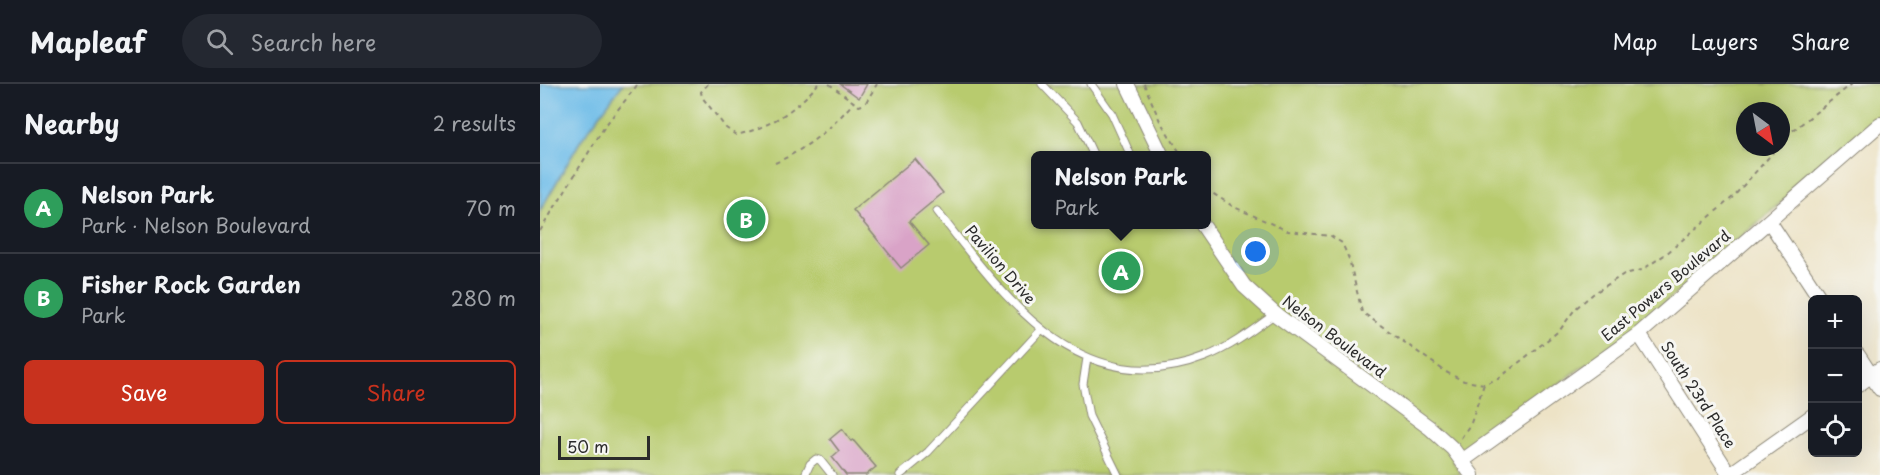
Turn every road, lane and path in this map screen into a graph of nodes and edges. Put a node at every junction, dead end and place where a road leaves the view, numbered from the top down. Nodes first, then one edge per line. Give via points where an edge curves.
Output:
1 (638, 84) edge
2 (708, 84) edge
3 (819, 84) edge
4 (829, 84) edge
5 (877, 84) edge
6 (1042, 84) edge
7 (1091, 84) edge
8 (1127, 84) edge
9 (1144, 84) edge
10 (1852, 84) edge
11 (853, 103) junction
12 (1880, 124) edge
13 (1790, 133) edge
14 (1092, 151) edge
15 (1129, 151) edge
16 (1160, 151) edge
17 (1179, 151) edge
18 (1770, 156) edge
19 (774, 163) dead end
20 (1211, 192) edge
21 (937, 211) dead end
22 (1769, 221) junction
23 (1205, 229) edge
24 (540, 231) edge
25 (1818, 295) edge
26 (1275, 314) junction
27 (1041, 330) junction
28 (1639, 334) junction
29 (1087, 358) junction
30 (1862, 360) edge
31 (1875, 372) edge
32 (1862, 381) edge
33 (1484, 384) junction
34 (1880, 389) edge
35 (1808, 419) edge
36 (1462, 461) junction
37 (805, 475) edge
38 (832, 475) edge
39 (900, 475) edge
40 (1118, 475) edge
41 (1472, 475) edge
42 (1730, 475) edge

1 - 24 path via 606,126
2 - 3 path via 701,92 702,98 736,135 783,116
4 - 11 path
5 - 11 path via 863,106
6 - 14 lane via 1078,122
7 - 15 lane via 1112,114
8 - 16 street
9 - 17 path
10 - 13 path
11 - 19 path via 810,144
12 - 22 street, East Powers Boulevard
18 - 33 path via 1734,196 1666,254 1593,294 1575,309 1560,330 1498,380
20 - 33 path via 1288,231 1331,236 1342,243 1362,312 1446,372 1464,381
21 - 27 lane, Pavilion Drive via 1001,292
22 - 25 street
22 - 28 street, East Powers Boulevard
23 - 26 street, Nelson Boulevard via 1244,286
26 - 29 lane, Pavilion Drive via 1206,357 1175,366 1150,370
26 - 36 street, Nelson Boulevard via 1430,428
27 - 29 lane, Pavilion Drive
27 - 39 lane via 936,444
28 - 36 street, East Powers Boulevard
28 - 42 street, South 23rd Place
29 - 40 lane via 1083,384 1089,416
30 - 31 street
31 - 32 street
31 - 34 street
33 - 36 path via 1471,423 1461,436
35 - 42 street
36 - 41 street, Nelson Boulevard
37 - 38 lane via 816,459

